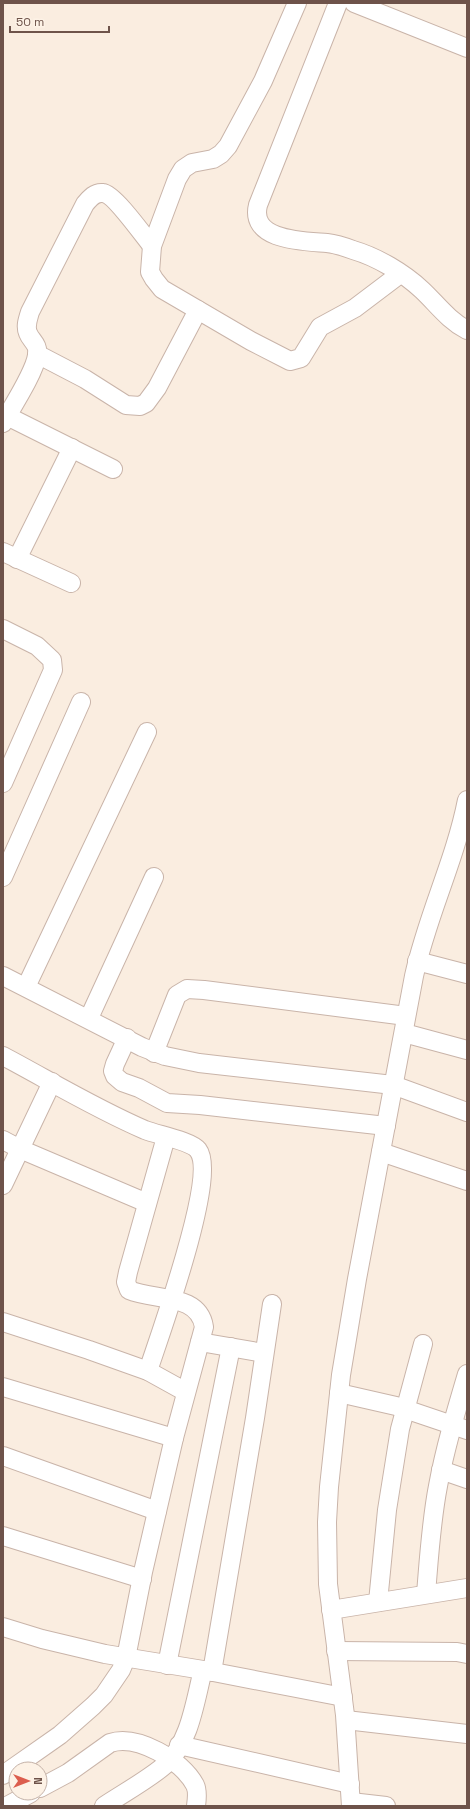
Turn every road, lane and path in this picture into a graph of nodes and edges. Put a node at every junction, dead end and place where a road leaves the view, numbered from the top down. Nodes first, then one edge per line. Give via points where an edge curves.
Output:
1 (297, 3) edge
2 (338, 3) edge
3 (354, 3) edge
4 (467, 48) edge
5 (152, 246) junction
6 (400, 274) junction
7 (198, 310) junction
8 (467, 330) edge
9 (37, 354) junction
10 (5, 420) edge
11 (72, 448) junction
12 (113, 470) dead end
13 (10, 556) edge
14 (71, 583) dead end
15 (3, 629) edge
16 (81, 702) dead end
17 (147, 732) dead end
18 (3, 783) edge
19 (467, 803) edge
20 (3, 877) edge
21 (154, 877) dead end
22 (417, 961) junction
23 (467, 974) edge
24 (3, 976) edge
25 (26, 987) junction
26 (89, 1018) junction
27 (405, 1024) junction
28 (127, 1038) junction
29 (467, 1050) edge
30 (154, 1053) junction
31 (3, 1056) edge
32 (52, 1082) junction
33 (393, 1085) junction
34 (467, 1112) edge
35 (386, 1126) junction
36 (166, 1137) junction
37 (3, 1140) edge
38 (20, 1149) junction
39 (381, 1152) junction
40 (467, 1181) edge
41 (3, 1185) edge
42 (148, 1203) junction
43 (172, 1300) junction
44 (272, 1304) dead end
45 (3, 1322) edge
46 (200, 1342) junction
47 (423, 1344) dead end
48 (231, 1347) junction
49 (264, 1352) junction
50 (148, 1371) junction
51 (467, 1374) edge
52 (3, 1387) edge
53 (186, 1392) junction
54 (339, 1393) junction
55 (404, 1409) junction
56 (460, 1428) edge
57 (174, 1438) junction
58 (3, 1456) edge
59 (442, 1470) junction
60 (467, 1479) edge
61 (157, 1511) junction
62 (3, 1536) edge
63 (142, 1579) junction
64 (467, 1588) edge
65 (426, 1594) junction
66 (378, 1602) junction
67 (331, 1610) junction
68 (3, 1627) edge
69 (336, 1651) junction
70 (467, 1654) edge
71 (126, 1658) junction
72 (167, 1665) junction
73 (207, 1671) junction
74 (342, 1697) junction
75 (346, 1720) junction
76 (467, 1734) edge
77 (175, 1752) junction
78 (3, 1775) edge
79 (48, 1784) edge
80 (350, 1784) junction
81 (16, 1801) edge
82 (351, 1804) edge
83 (7, 1806) edge
84 (104, 1806) edge
85 (196, 1806) edge
86 (386, 1806) edge

1 - 5 street via 260,86 228,146 213,159 192,163 183,169
2 - 6 street via 256,215 258,222 265,229 281,237 297,242 356,250
3 - 4 street
5 - 7 street via 150,272 154,279 162,289
5 - 9 street via 111,197 105,193 92,197 85,204 30,312 28,334 37,346
6 - 7 street via 355,308 320,327 301,358 296,361 280,357
6 - 8 street via 421,290 448,318
7 - 9 street via 157,388 140,406 126,405 85,378
9 - 10 street
10 - 11 street
11 - 12 street
11 - 13 street
13 - 14 street
15 - 18 street via 37,646 52,660 53,670
16 - 20 street
17 - 25 street
19 - 22 street
21 - 26 street
22 - 23 street
22 - 27 street
24 - 25 street
25 - 26 street
26 - 28 street
27 - 29 street
27 - 30 street via 187,989 177,995
27 - 33 street
28 - 30 street
28 - 35 street via 115,1064 115,1076 122,1082 167,1103
30 - 33 street via 199,1063
31 - 32 street
32 - 36 street via 128,1121
32 - 38 street
33 - 34 street
33 - 35 street
35 - 39 street
36 - 42 street
36 - 43 street via 194,1145 202,1160 194,1219 184,1264
37 - 38 street
38 - 41 street
38 - 42 street
39 - 40 street
39 - 54 street via 364,1234
42 - 43 street via 126,1282 129,1290 134,1293
43 - 46 street via 188,1304 197,1309 203,1317 204,1327
43 - 50 street
44 - 49 street
45 - 50 street
46 - 48 street
46 - 53 street
47 - 55 street
48 - 49 street
48 - 72 street
49 - 73 street via 256,1412
50 - 53 street
51 - 56 street
52 - 57 street
53 - 57 street
54 - 55 street
54 - 67 street via 327,1522 327,1577
55 - 56 street
55 - 66 street via 387,1510
56 - 59 street
57 - 61 street
58 - 61 street
59 - 60 street
59 - 65 street via 429,1546
61 - 63 street
62 - 63 street
63 - 71 street
64 - 65 street
65 - 66 street
66 - 67 street
67 - 69 street
68 - 71 street via 42,1639
69 - 70 street
69 - 74 street
71 - 72 street
71 - 78 street via 104,1696 60,1735
72 - 73 street
73 - 74 street
73 - 77 street
74 - 75 street
75 - 76 street
75 - 80 street
77 - 79 street via 118,1740
77 - 80 street
77 - 84 street via 165,1765
77 - 85 street via 195,1785 198,1796
80 - 82 street
81 - 83 street
82 - 86 street

